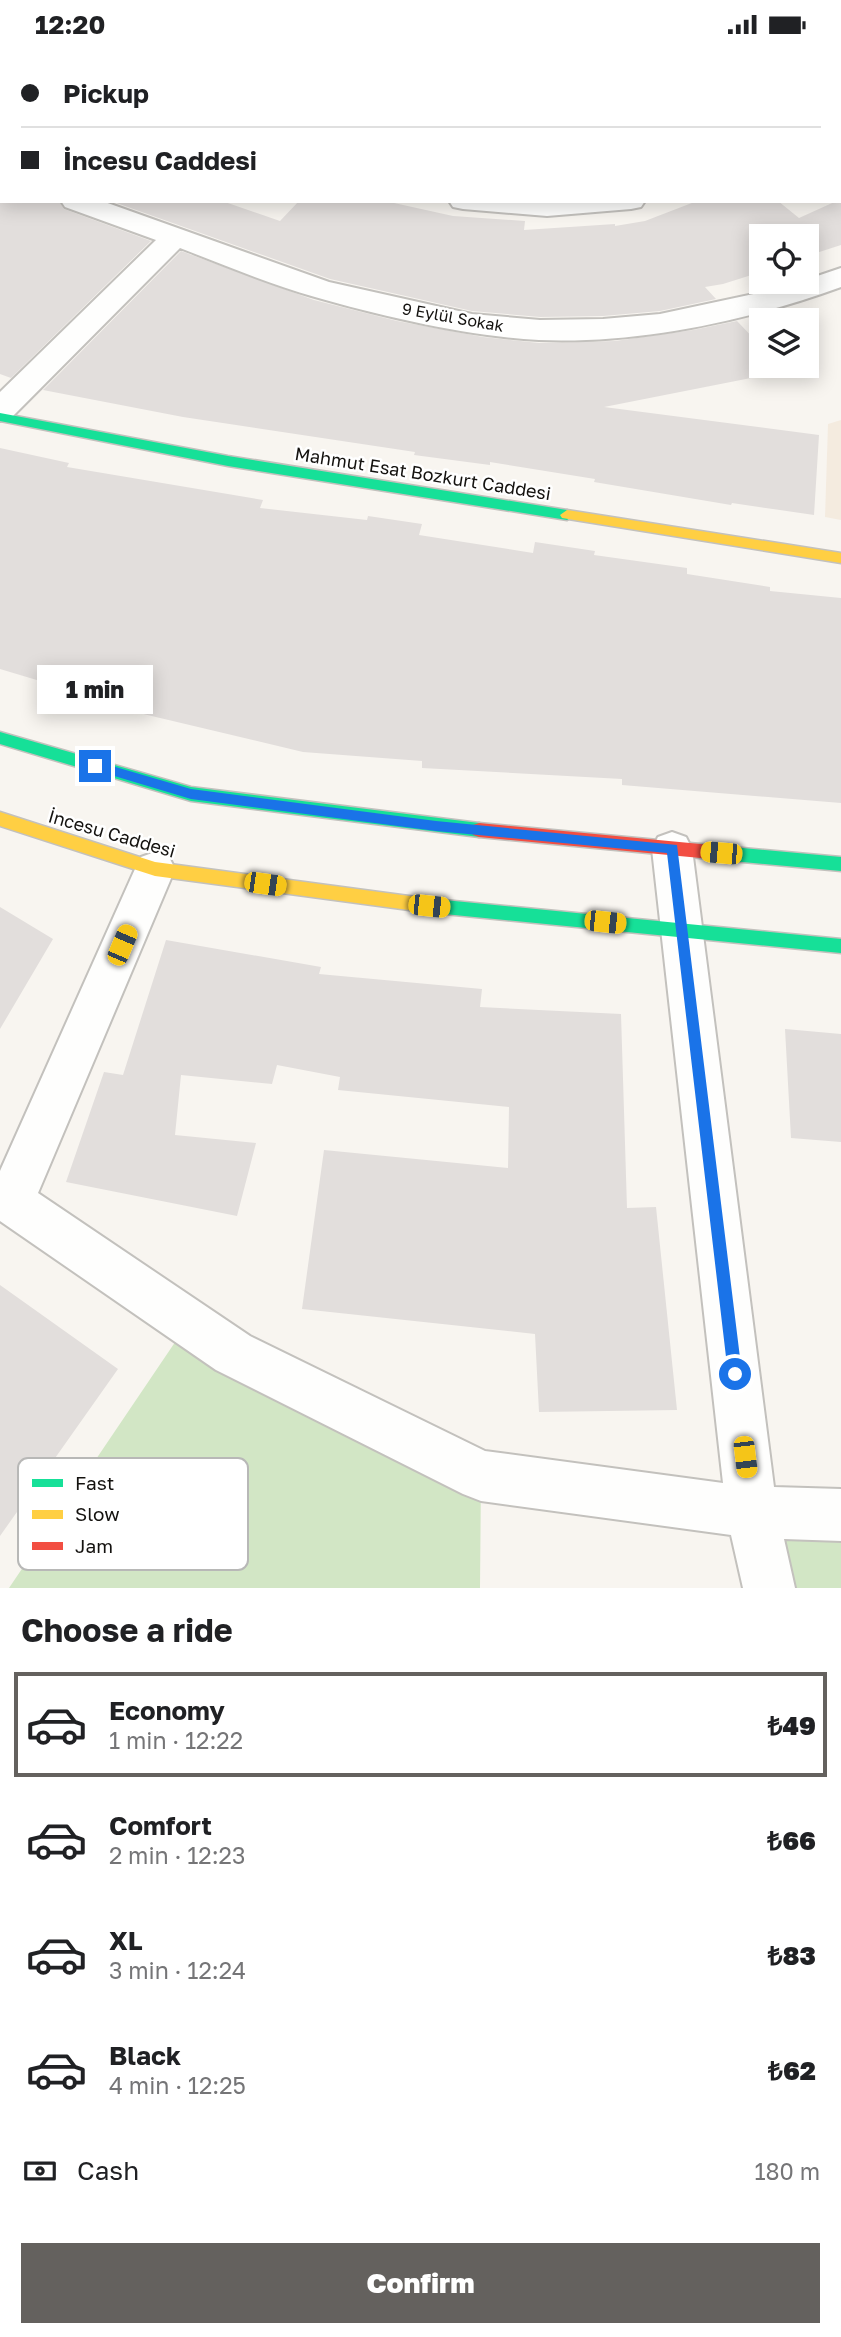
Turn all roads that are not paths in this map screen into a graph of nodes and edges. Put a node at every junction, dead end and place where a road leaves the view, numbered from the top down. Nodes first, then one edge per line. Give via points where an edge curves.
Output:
1 (463, 49) edge
2 (519, 49) edge
3 (80, 203) edge
4 (484, 203) edge
5 (618, 203) edge
6 (174, 238) junction
7 (841, 277) edge
8 (0, 410) edge
9 (0, 417) edge
10 (841, 558) edge
11 (0, 738) edge
12 (0, 819) edge
13 (673, 849) junction
14 (841, 864) edge
15 (155, 869) junction
16 (681, 930) junction
17 (841, 946) edge
18 (6, 1197) edge
19 (752, 1512) junction
20 (841, 1515) edge
21 (769, 1588) edge

1 - 2 street
3 - 6 street, 9 Eylül Sokak
4 - 5 street via 538,208
6 - 7 street, 9 Eylül Sokak via 322,290 472,324 540,330 660,324 789,296
6 - 8 street
9 - 10 main road, Mahmut Esat Bozkurt Caddesi via 228,461
11 - 13 main road via 191,794 436,826
12 - 15 main road, İncesu Caddesi
13 - 14 main road
13 - 16 street
15 - 16 main road, İncesu Caddesi via 429,906
15 - 18 street
16 - 17 main road, İncesu Caddesi
16 - 19 street
18 - 19 street via 233,1353 481,1476
19 - 20 street
19 - 21 street

